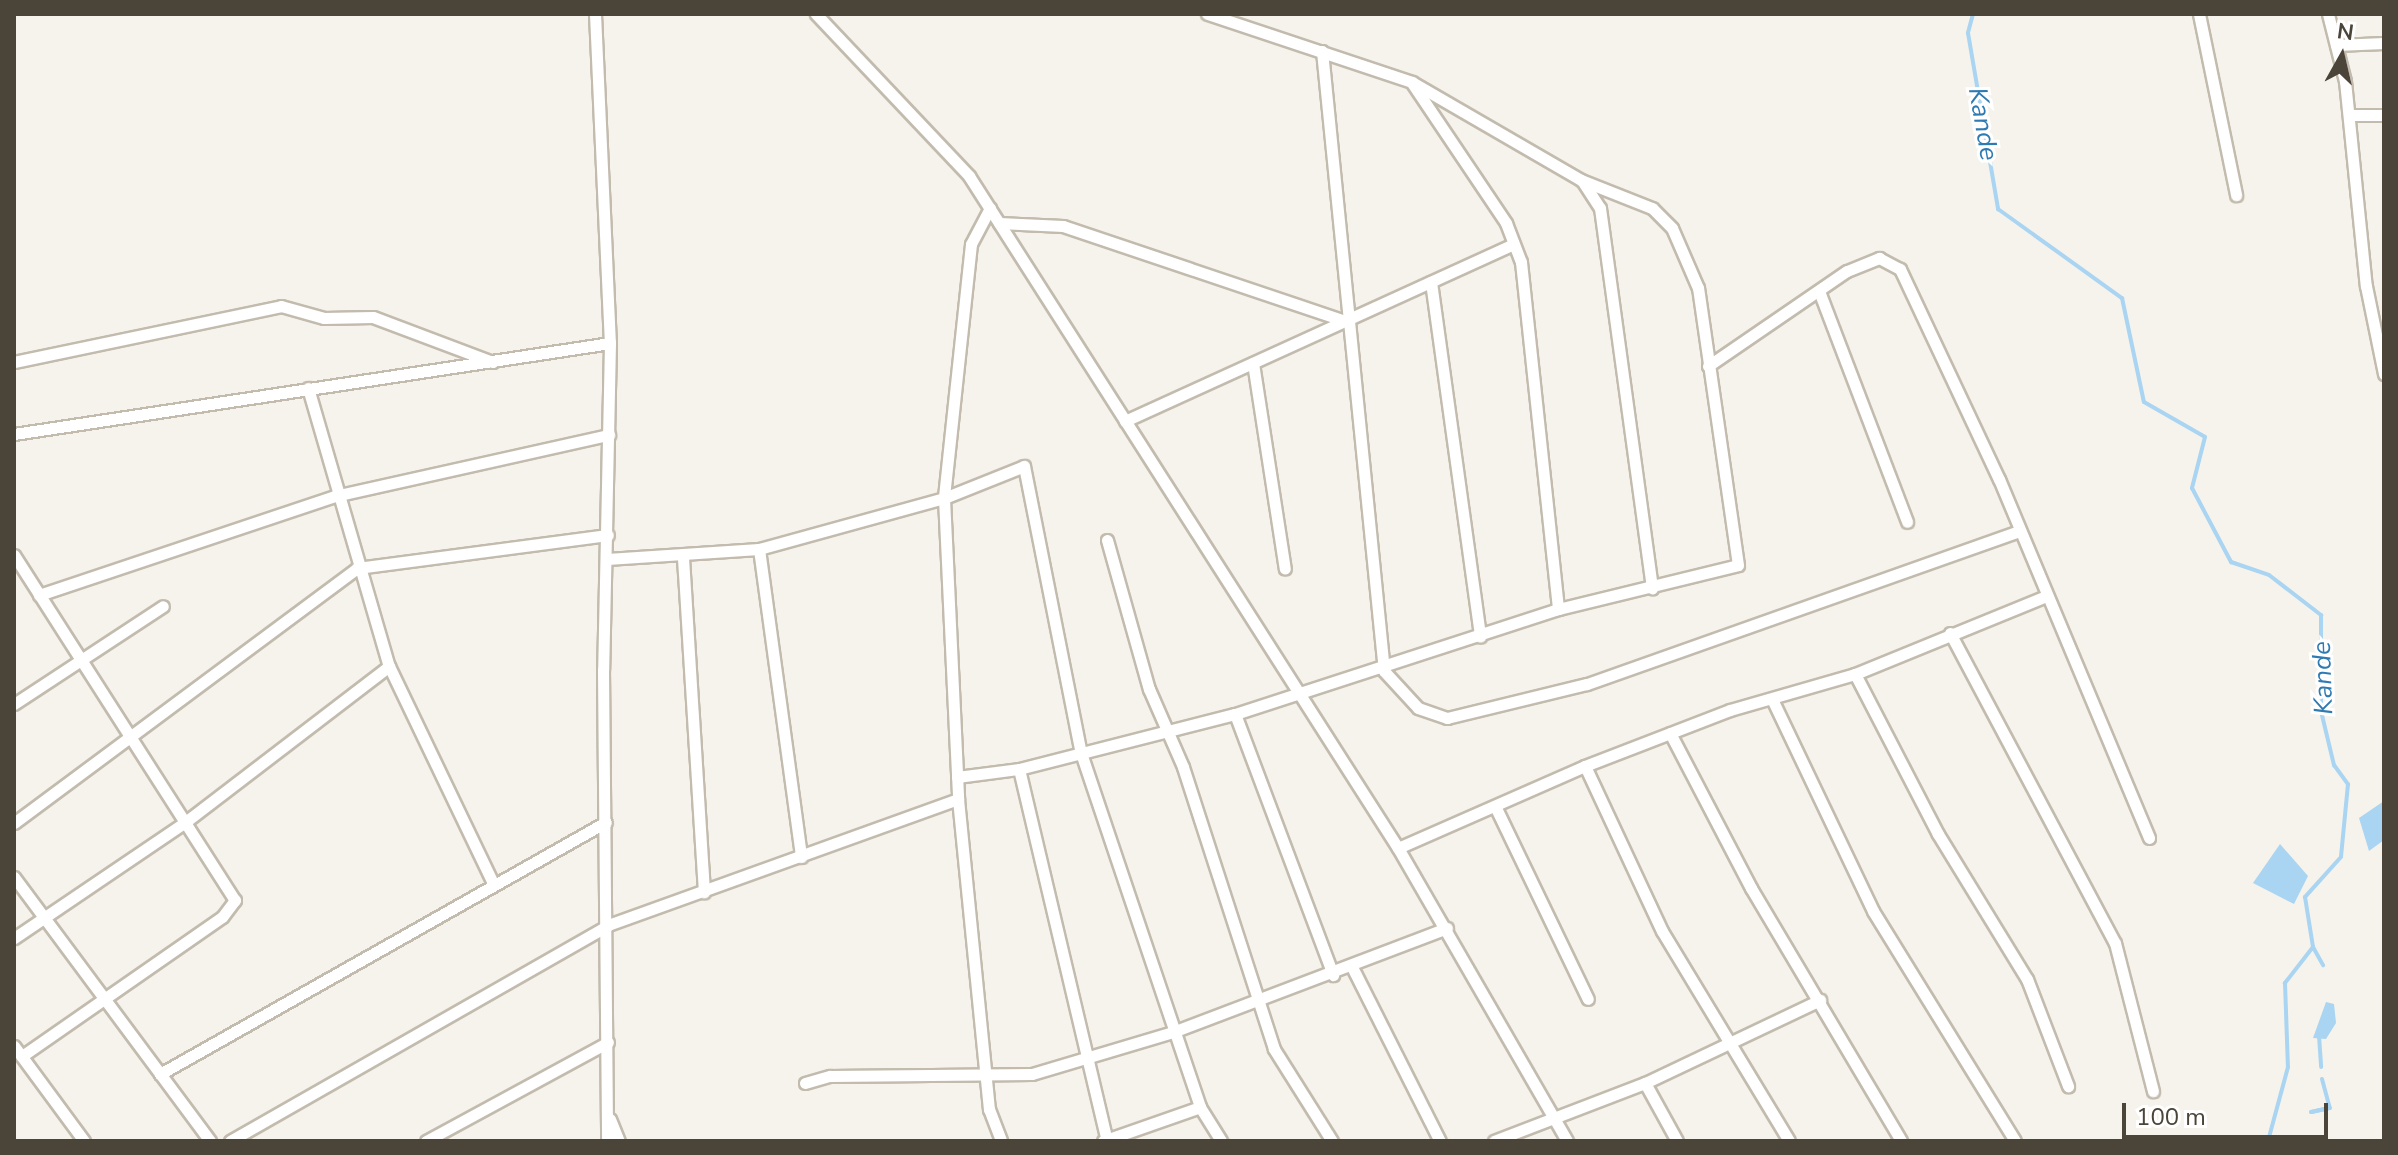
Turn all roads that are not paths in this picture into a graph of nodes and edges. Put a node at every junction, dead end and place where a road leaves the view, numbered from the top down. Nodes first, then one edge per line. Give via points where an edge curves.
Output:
1 (595, 14) edge
2 (816, 14) edge
3 (1207, 14) edge
4 (2199, 14) edge
5 (2328, 14) edge
6 (2384, 43) edge
7 (2336, 45) junction
8 (1322, 51) junction
9 (1412, 82) junction
10 (2349, 115) junction
11 (2384, 115) edge
12 (1581, 180) junction
13 (2236, 195) dead end
14 (990, 208) junction
15 (999, 223) junction
16 (1514, 244) junction
17 (1431, 282) junction
18 (1819, 291) junction
19 (1346, 321) junction
20 (610, 343) junction
21 (14, 362) edge
22 (496, 363) junction
23 (1253, 363) junction
24 (1708, 366) junction
25 (2384, 374) edge
26 (308, 388) junction
27 (1125, 421) junction
28 (14, 434) edge
29 (609, 435) junction
30 (335, 496) junction
31 (944, 498) junction
32 (1907, 522) dead end
33 (2017, 532) junction
34 (608, 535) junction
35 (1107, 540) dead end
36 (759, 549) junction
37 (14, 555) edge
38 (683, 558) junction
39 (607, 559) junction
40 (357, 568) junction
41 (1285, 569) dead end
42 (1652, 588) junction
43 (39, 595) junction
44 (2046, 596) junction
45 (163, 606) dead end
46 (1558, 609) junction
47 (1950, 633) junction
48 (1480, 637) junction
49 (79, 656) junction
50 (389, 666) junction
51 (1384, 671) junction
52 (1855, 674) junction
53 (1299, 697) junction
54 (1772, 699) junction
55 (14, 704) edge
56 (1235, 714) junction
57 (1168, 731) junction
58 (1670, 733) junction
59 (131, 737) junction
60 (1081, 753) junction
61 (1585, 766) junction
62 (1019, 769) junction
63 (957, 777) junction
64 (958, 799) junction
65 (1495, 806) junction
66 (606, 822) junction
67 (14, 823) edge
68 (184, 823) junction
69 (2149, 838) dead end
70 (1398, 848) junction
71 (801, 857) junction
72 (14, 877) edge
73 (492, 881) junction
74 (704, 892) junction
75 (44, 916) junction
76 (608, 925) junction
77 (1447, 928) junction
78 (14, 938) edge
79 (1353, 969) junction
80 (1333, 975) junction
81 (1588, 999) dead end
82 (1260, 1000) junction
83 (1820, 1000) junction
84 (104, 1004) junction
85 (1173, 1032) junction
86 (608, 1042) junction
87 (1733, 1044) junction
88 (14, 1046) edge
89 (22, 1056) junction
90 (1087, 1059) junction
91 (160, 1074) junction
92 (986, 1077) junction
93 (805, 1083) dead end
94 (1645, 1083) junction
95 (2068, 1086) dead end
96 (2153, 1091) dead end
97 (1200, 1107) junction
98 (608, 1115) junction
99 (1555, 1119) junction
100 (84, 1141) edge
101 (210, 1141) edge
102 (230, 1141) edge
103 (426, 1141) edge
104 (607, 1141) edge
105 (619, 1141) edge
106 (1001, 1141) edge
107 (1106, 1141) edge
108 (1221, 1141) edge
109 (1332, 1141) edge
110 (1440, 1141) edge
111 (1494, 1141) edge
112 (1567, 1141) edge
113 (1677, 1141) edge
114 (1789, 1141) edge
115 (1901, 1141) edge
116 (2015, 1141) edge

1 - 20 street
2 - 14 street via 969,176
3 - 8 street
4 - 13 street
5 - 7 street
6 - 7 street
7 - 10 street
8 - 9 street
8 - 19 street
9 - 12 street
9 - 16 street
10 - 11 street
10 - 25 street via 2366,286
12 - 24 street via 1652,208 1672,228 1698,288
12 - 42 street via 1600,208
14 - 15 street
14 - 31 street via 971,244
15 - 19 street via 1063,226
15 - 27 street
16 - 17 street
16 - 46 street
17 - 19 street
17 - 48 street
18 - 24 street
18 - 32 street
18 - 33 street via 1879,258 1900,269
19 - 23 street
19 - 51 street
20 - 22 street
20 - 29 street
21 - 22 street via 281,306 324,318 373,317
22 - 26 street
23 - 27 street
23 - 41 street
24 - 42 street via 1738,565
26 - 28 street
26 - 30 street
27 - 53 street
29 - 30 street
29 - 34 street
30 - 40 street
30 - 43 street
31 - 36 street
31 - 60 street via 1019,465 1028,471 1047,610
31 - 63 street
33 - 44 street
33 - 51 street via 1672,658 1496,708 1433,715
34 - 39 street
34 - 40 street
35 - 57 street
36 - 38 street
36 - 71 street
37 - 43 street
38 - 39 street
38 - 74 street
39 - 66 street
40 - 50 street
40 - 59 street
42 - 46 street
43 - 49 street
44 - 47 street
44 - 69 street
45 - 49 street
46 - 48 street
47 - 52 street
47 - 96 street via 2115,943
48 - 51 street
49 - 55 street
49 - 59 street
50 - 68 street
50 - 73 street
51 - 53 street
52 - 54 street
52 - 95 street via 1938,834 2027,979
53 - 56 street
53 - 70 street
54 - 58 street
54 - 116 street via 1866,899
56 - 57 street
56 - 80 street
57 - 60 street
57 - 82 street
58 - 61 street
58 - 83 street
59 - 67 street
59 - 68 street
60 - 62 street
60 - 85 street
61 - 65 street
61 - 87 street via 1662,931
62 - 63 street
62 - 90 street
63 - 64 street
64 - 71 street
64 - 92 street
65 - 70 street
65 - 81 street
66 - 73 street
66 - 76 street
68 - 75 street
68 - 84 street via 223,878 234,907
70 - 77 street
71 - 74 street
72 - 75 street
73 - 91 street
74 - 76 street
75 - 78 street
75 - 84 street
76 - 86 street
76 - 102 street
77 - 79 street
77 - 99 street
79 - 80 street
79 - 110 street
80 - 82 street
82 - 85 street
82 - 109 street via 1274,1049
83 - 87 street
83 - 115 street
84 - 89 street
84 - 91 street
85 - 90 street
85 - 97 street
86 - 98 street
86 - 103 street
87 - 94 street
87 - 114 street
88 - 89 street
89 - 100 street
90 - 92 street
90 - 107 street
91 - 101 street
92 - 93 street via 830,1076
92 - 106 street
94 - 99 street
94 - 113 street
97 - 107 street
97 - 108 street
98 - 104 street
98 - 105 street
99 - 111 street
99 - 112 street

